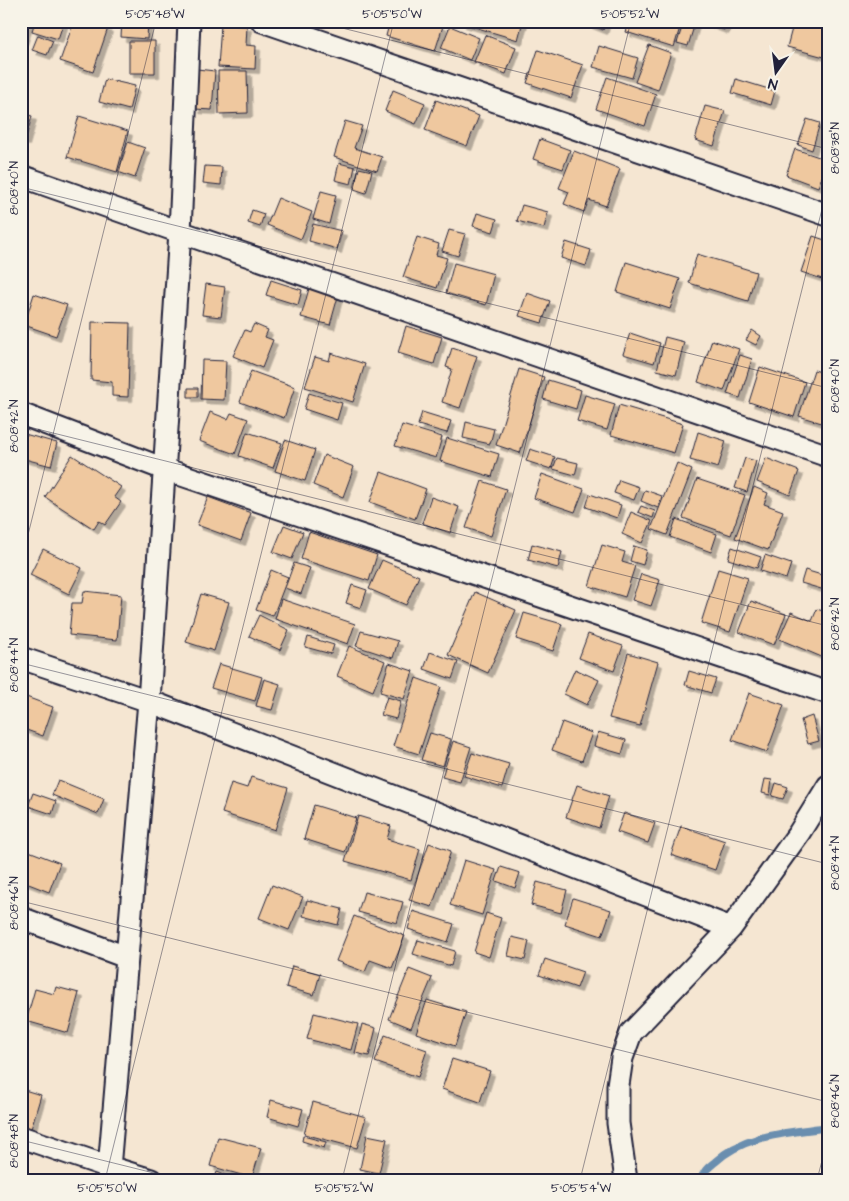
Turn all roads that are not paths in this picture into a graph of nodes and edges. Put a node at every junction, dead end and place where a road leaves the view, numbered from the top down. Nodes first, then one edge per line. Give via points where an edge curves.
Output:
1 (189, 21) edge
2 (262, 21) edge
3 (21, 176) edge
4 (828, 215) edge
5 (180, 232) junction
6 (21, 414) edge
7 (828, 456) edge
8 (164, 469) junction
9 (21, 658) edge
10 (828, 693) edge
11 (149, 701) junction
12 (828, 786) edge
13 (21, 918) edge
14 (731, 928) junction
15 (126, 958) junction
16 (21, 1136) edge
17 (108, 1173) edge
18 (151, 1180) edge
19 (626, 1180) edge

1 - 5 street
2 - 4 street
3 - 5 street
5 - 7 street
5 - 8 street
6 - 8 street
8 - 10 street
8 - 11 street
9 - 11 street
11 - 14 street
11 - 15 street
12 - 14 street
13 - 15 street
14 - 19 street via 631,1033 622,1058 618,1085 618,1123
15 - 17 street
16 - 17 street
17 - 18 street

